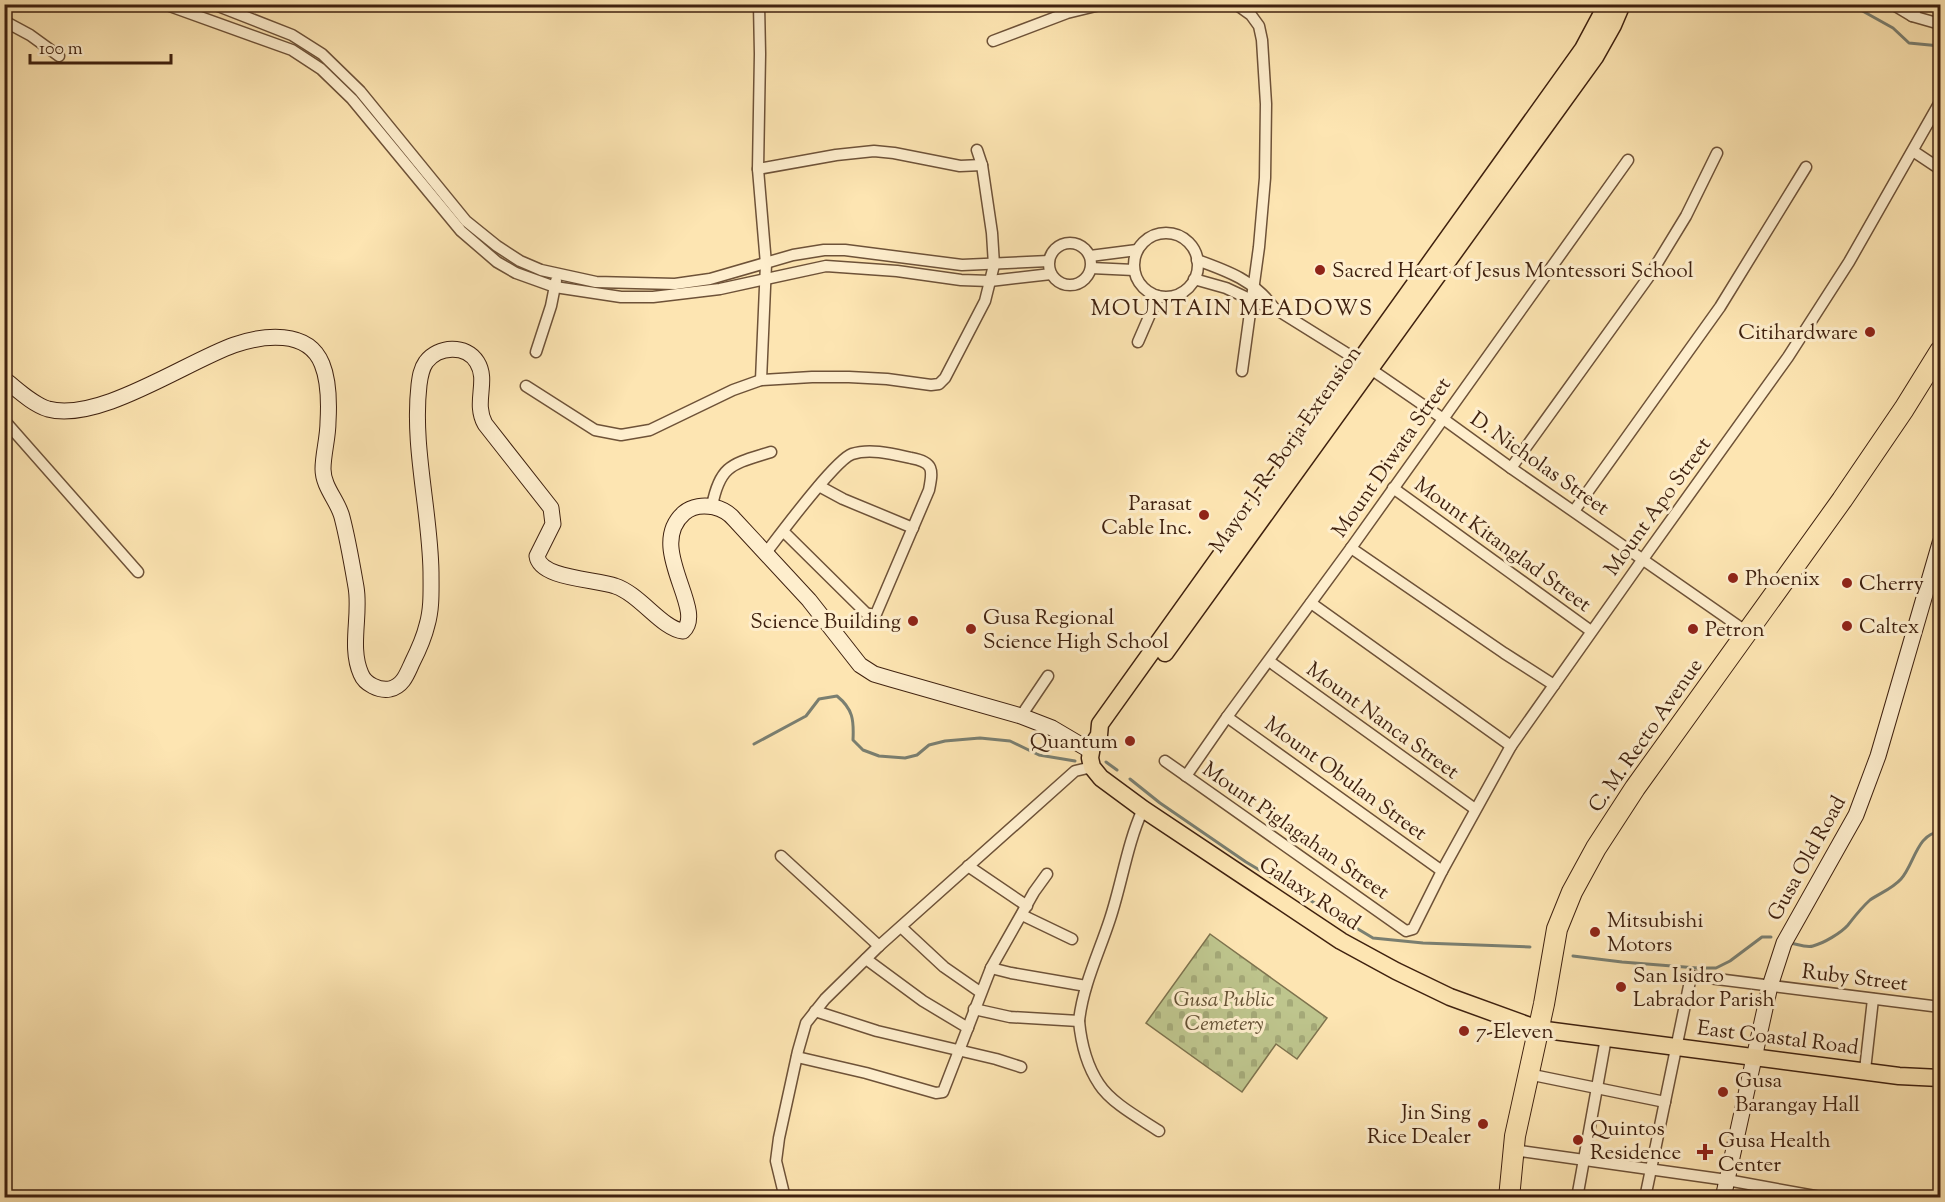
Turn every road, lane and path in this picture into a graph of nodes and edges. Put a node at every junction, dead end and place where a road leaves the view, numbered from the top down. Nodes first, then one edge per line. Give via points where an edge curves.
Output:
1 (164, 4) edge
2 (213, 4) edge
3 (759, 4) edge
4 (1104, 4) edge
5 (1218, 4) edge
6 (1607, 4) edge
7 (1622, 4) edge
8 (1892, 4) edge
9 (1918, 4) edge
10 (227, 10) junction
11 (1912, 16) junction
12 (4, 21) edge
13 (1941, 24) edge
14 (224, 26) junction
15 (993, 41) dead end
16 (59, 56) dead end
17 (356, 95) junction
18 (1941, 102) edge
19 (1542, 119) junction
20 (977, 150) dead end
21 (1913, 151) junction
22 (1717, 153) dead end
23 (1628, 160) dead end
24 (982, 165) junction
25 (1806, 167) dead end
26 (758, 169) junction
27 (1941, 169) edge
28 (445, 193) junction
29 (436, 202) junction
30 (1137, 250) junction
31 (1090, 256) junction
32 (1197, 260) junction
33 (1049, 261) junction
34 (766, 264) junction
35 (994, 265) junction
36 (1091, 268) junction
37 (1134, 270) junction
38 (558, 274) junction
39 (1051, 274) junction
40 (765, 279) junction
41 (1194, 279) junction
42 (990, 281) junction
43 (1255, 286) junction
44 (555, 287) junction
45 (1158, 296) junction
46 (1252, 300) junction
47 (1274, 308) junction
48 (1137, 342) dead end
49 (1941, 351) edge
50 (536, 352) dead end
51 (1364, 365) junction
52 (1242, 371) dead end
53 (4, 379) edge
54 (761, 380) junction
55 (526, 386) dead end
56 (1442, 418) junction
57 (4, 420) edge
58 (771, 452) dead end
59 (1511, 468) junction
60 (819, 486) junction
61 (1393, 488) junction
62 (712, 506) junction
63 (1574, 511) junction
64 (913, 528) junction
65 (783, 531) junction
66 (1941, 543) edge
67 (1351, 548) junction
68 (765, 554) junction
69 (1643, 558) junction
70 (138, 572) dead end
71 (1311, 603) junction
72 (1591, 631) junction
73 (1748, 632) junction
74 (1269, 661) junction
75 (1048, 676) dead end
76 (1554, 685) junction
77 (1021, 716) junction
78 (1227, 717) junction
79 (1510, 746) junction
80 (1091, 759) junction
81 (1165, 760) dead end
82 (1186, 776) junction
83 (1143, 809) junction
84 (1475, 809) junction
85 (781, 856) dead end
86 (968, 866) junction
87 (1442, 871) junction
88 (1047, 874) dead end
89 (1025, 910) junction
90 (901, 927) junction
91 (1406, 931) joint
92 (1072, 939) dead end
93 (879, 946) junction
94 (866, 959) junction
95 (991, 968) junction
96 (1086, 986) junction
97 (1770, 986) junction
98 (980, 992) junction
99 (1873, 999) junction
100 (1941, 1007) edge
101 (974, 1009) junction
102 (815, 1011) junction
103 (1079, 1021) junction
104 (968, 1028) junction
105 (1538, 1029) junction
106 (1606, 1038) junction
107 (1676, 1047) junction
108 (960, 1051) junction
109 (797, 1057) junction
110 (1754, 1058) junction
111 (1021, 1067) dead end
112 (1865, 1070) junction
113 (1528, 1074) junction
114 (1941, 1078) edge
115 (1597, 1089) junction
116 (1665, 1102) junction
117 (1159, 1131) dead end
118 (1513, 1150) junction
119 (1584, 1160) junction
120 (1651, 1169) junction
121 (1727, 1180) junction
122 (1793, 1195) edge
123 (784, 1197) edge
124 (1509, 1197) edge
125 (1577, 1197) edge
126 (1645, 1197) edge
127 (1722, 1197) edge
128 (1826, 1197) edge

1 - 14 street
2 - 10 street
3 - 26 street
4 - 15 street via 1067,13
5 - 43 street via 1237,5 1251,15 1262,40 1265,178
6 - 19 main road, Mayor J. R. Borja Extension
7 - 19 main road, Mayor J. R. Borja Extension via 1595,57
8 - 11 street
9 - 11 street
10 - 14 street
10 - 17 street via 307,43 334,64
11 - 13 street
12 - 16 street
14 - 17 street via 292,50
17 - 28 street
17 - 29 street
18 - 21 street, Mount Apo Street
19 - 51 main road, Mayor J. R. Borja Extension
20 - 24 street
21 - 27 street
21 - 69 street, Mount Apo Street via 1788,357
22 - 59 street via 1686,216 1650,275
23 - 56 street, Mount Diwata Street
24 - 26 street via 960,166 874,151
24 - 35 street
25 - 63 street via 1720,307
26 - 34 street
28 - 29 street
28 - 38 street via 482,236 520,261
29 - 44 street via 461,231 497,262
30 - 31 street
30 - 32 street via 1155,235 1167,233 1187,241
30 - 37 street
31 - 33 street via 1081,246 1068,243 1056,249
31 - 36 street
32 - 41 street
32 - 43 street
33 - 35 street
33 - 39 street
34 - 35 street via 793,255 844,250 962,265
34 - 38 street via 675,284 596,282
34 - 40 street
35 - 42 street
36 - 37 street
36 - 39 street via 1085,280 1073,286 1060,283
37 - 45 street via 1143,287
38 - 44 street
39 - 42 street
40 - 42 street via 839,266
40 - 44 street via 653,297 621,297
40 - 54 street
41 - 45 street via 1179,294
41 - 46 street
42 - 54 street via 977,319 939,384 812,376
43 - 46 street
43 - 47 street
44 - 50 street
45 - 48 street
46 - 47 street
46 - 52 street
47 - 51 street, D. Nicholas Street
49 - 73 highway, C. M. Recto Avenue
51 - 56 street, D. Nicholas Street
51 - 80 main road, Mayor J. R. Borja Extension via 1109,730 1099,735
53 - 62 main road via 48,409 80,410 121,398 242,343 278,337 292,338 310,347 324,367 329,419 322,468 342,516 350,557 356,590 358,666 366,683 384,690 398,686 405,678 428,624 430,557 418,406 421,373 426,362 443,350 468,353 477,362 482,380 480,415 553,513 553,524 537,556 539,564 549,572 624,588 674,629 683,631 689,625 689,614 673,560 671,530 685,512
54 - 55 street via 650,430 621,435 595,430
56 - 59 street, D. Nicholas Street
56 - 61 street, Mount Diwata Street
57 - 70 street
58 - 62 street via 736,464 725,473 716,487
59 - 63 street, D. Nicholas Street
60 - 64 street
60 - 64 street via 845,457 855,453 877,452 917,459 928,464 932,474
60 - 65 street
61 - 67 street, Mount Diwata Street
61 - 72 street, Mount Kitanglad Street
62 - 68 main road via 730,515
63 - 69 street, D. Nicholas Street
64 - 65 street via 873,615 866,613
65 - 68 street
66 - 97 main road, Gusa Old Road via 1867,790 1791,928
67 - 71 street, Mount Diwata Street
67 - 76 street
68 - 77 main road via 860,665 874,674
69 - 72 street, Mount Apo Street
69 - 73 street, D. Nicholas Street
71 - 74 street, Mount Diwata Street
71 - 79 street
72 - 76 street, Mount Apo Street
73 - 105 highway, C. M. Recto Avenue via 1635,788 1584,867 1557,929
74 - 78 street, Mount Diwata Street
74 - 84 street, Mount Nanca Street
75 - 77 street
76 - 79 street, Mount Apo Street
77 - 80 main road via 1052,728
78 - 82 street, Mount Diwata Street
78 - 87 street, Mount Obulan Street
79 - 84 street, Mount Apo Street
80 - 83 main road, Galaxy Road via 1101,778
80 - 86 street
81 - 82 street, Mount Piglagahan Street
82 - 91 street, Mount Piglagahan Street
83 - 96 street
83 - 105 main road, Galaxy Road via 1350,946 1450,997
84 - 87 street, Mount Apo Street
85 - 93 street
86 - 89 street
86 - 90 street
87 - 91 street, Mount Apo Street via 1413,929
88 - 89 street
89 - 92 street
89 - 95 street
90 - 93 street
90 - 98 street via 944,967
93 - 94 street
94 - 102 street
94 - 104 street
95 - 96 street
95 - 98 street
96 - 103 street
97 - 99 street, Ruby Street
97 - 107 street, Ruby Street via 1693,976
97 - 110 main road, Gusa Old Road
98 - 101 street
99 - 100 street, Ruby Street
99 - 112 street
101 - 103 street via 1010,1017
101 - 104 street
102 - 108 street
102 - 109 street via 806,1023
103 - 117 street via 1080,1037 1100,1085
104 - 108 street
105 - 106 main road, East Coastal Road
105 - 113 highway, C. M. Recto Avenue
106 - 107 main road, East Coastal Road
106 - 115 street
107 - 110 main road, East Coastal Road
107 - 116 street
108 - 109 street via 946,1088 940,1093
108 - 111 street
109 - 123 street via 779,1137 777,1161
110 - 112 main road, East Coastal Road
110 - 121 main road, Gusa Old Road
112 - 114 main road, East Coastal Road
113 - 115 street
113 - 118 highway, C. M. Recto Avenue
115 - 116 street
115 - 119 street
116 - 120 street
118 - 119 street
118 - 124 highway, C. M. Recto Avenue
119 - 120 street
119 - 125 street
120 - 121 street
120 - 126 street
121 - 122 street
121 - 127 main road, Gusa Old Road
122 - 128 street

